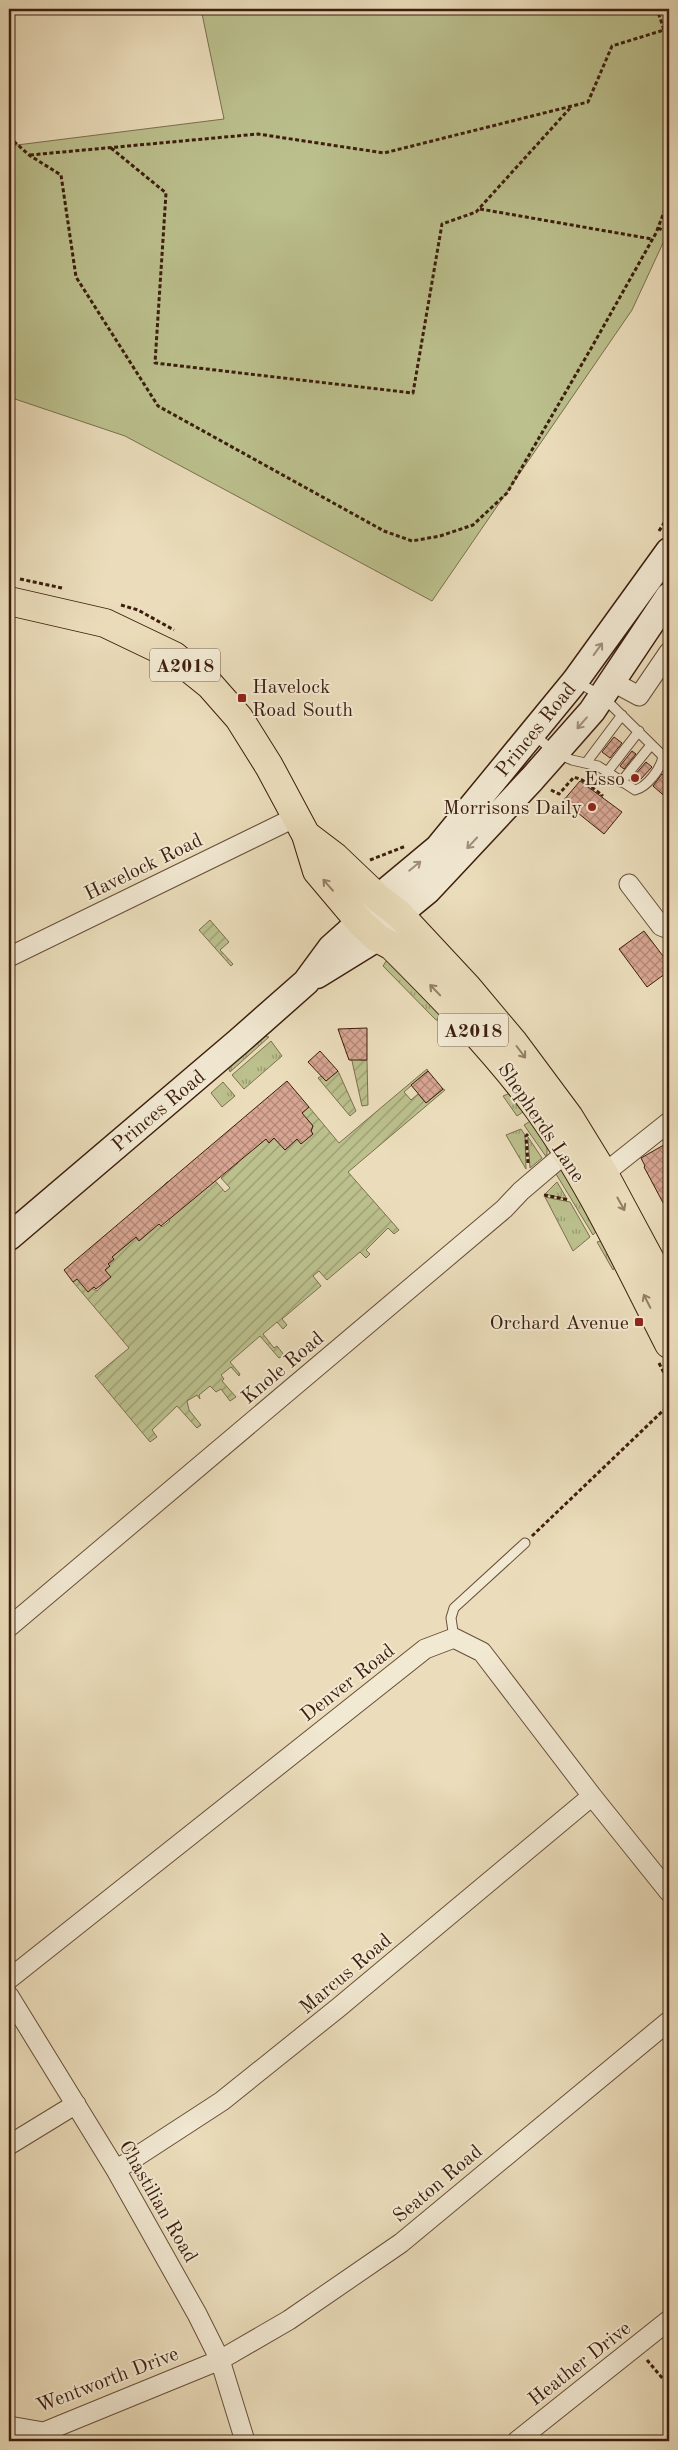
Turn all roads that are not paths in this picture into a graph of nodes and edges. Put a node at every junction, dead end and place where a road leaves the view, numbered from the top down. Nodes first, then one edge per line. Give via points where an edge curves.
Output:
1 (669, 551) edge
2 (669, 596) edge
3 (9, 601) edge
4 (669, 652) edge
5 (575, 681) junction
6 (608, 689) junction
7 (622, 715) junction
8 (639, 731) junction
9 (532, 734) junction
10 (651, 745) junction
11 (556, 753) junction
12 (586, 763) junction
13 (608, 771) junction
14 (621, 782) junction
15 (301, 826) junction
16 (629, 884) dead end
17 (388, 906) junction
18 (669, 929) edge
19 (369, 930) junction
20 (9, 957) edge
21 (669, 1122) edge
22 (574, 1147) junction
23 (587, 1187) junction
24 (9, 1236) edge
25 (669, 1295) edge
26 (669, 1344) edge
27 (525, 1543) road end
28 (9, 1627) edge
29 (454, 1638) junction
30 (592, 1796) junction
31 (669, 1892) edge
32 (9, 1979) edge
33 (9, 1996) edge
34 (669, 2021) edge
35 (76, 2104) junction
36 (9, 2145) edge
37 (116, 2170) junction
38 (669, 2320) edge
39 (220, 2360) junction
40 (9, 2426) edge
41 (245, 2441) edge
42 (517, 2441) edge

5 -> 1 main road, Princes Road
2 - 6 main road, Princes Road
3 - 15 main road, Shepherds Lane / A2018 via 105,623 174,656 210,685 239,718
4 - 6 street via 639,696
5 - 6 lane
5 - 9 main road, Princes Road
6 - 7 lane
6 -> 11 main road, Princes Road
7 - 8 lane
7 - 12 lane
8 - 10 lane
8 - 13 lane
9 - 11 lane
17 -> 9 main road, Princes Road
10 - 14 lane
10 - 14 lane via 663,756 662,764 641,788 635,790
11 - 12 lane
11 -> 17 main road, Princes Road via 426,891
12 - 13 lane
13 - 14 lane
15 - 17 main road, Shepherds Lane / A2018
19 -> 15 main road, Shepherds Lane / A2018 via 316,871
15 - 20 street, Havelock Road
16 - 18 street via 661,926
17 - 19 main road, Princes Road
17 -> 22 main road, Shepherds Lane / A2018 via 467,987 514,1043 569,1117
22 -> 19 main road, Shepherds Lane / A2018 via 534,1104 492,1050 392,946
19 - 24 main road, Princes Road via 358,952 306,982
21 - 23 street
22 - 23 main road, Shepherds Lane / A2018
22 - 28 street, Knole Road via 530,1189
23 -> 25 main road, Shepherds Lane / A2018
26 -> 23 main road, Shepherds Lane / A2018
27 - 29 lane via 454,1608 450,1618
29 - 30 street via 482,1652
29 - 32 street, Denver Road via 425,1648
30 - 31 street
30 - 37 street, Marcus Road via 222,2101
33 - 35 street, Chastilian Road
34 - 39 street, Seaton Road via 382,2257 289,2320
35 - 36 street
35 - 37 street, Chastilian Road
37 - 39 street, Chastilian Road
38 - 42 street, Heather Drive
39 - 40 street, Wentworth Drive via 44,2432
39 - 41 street, Chastilian Road

